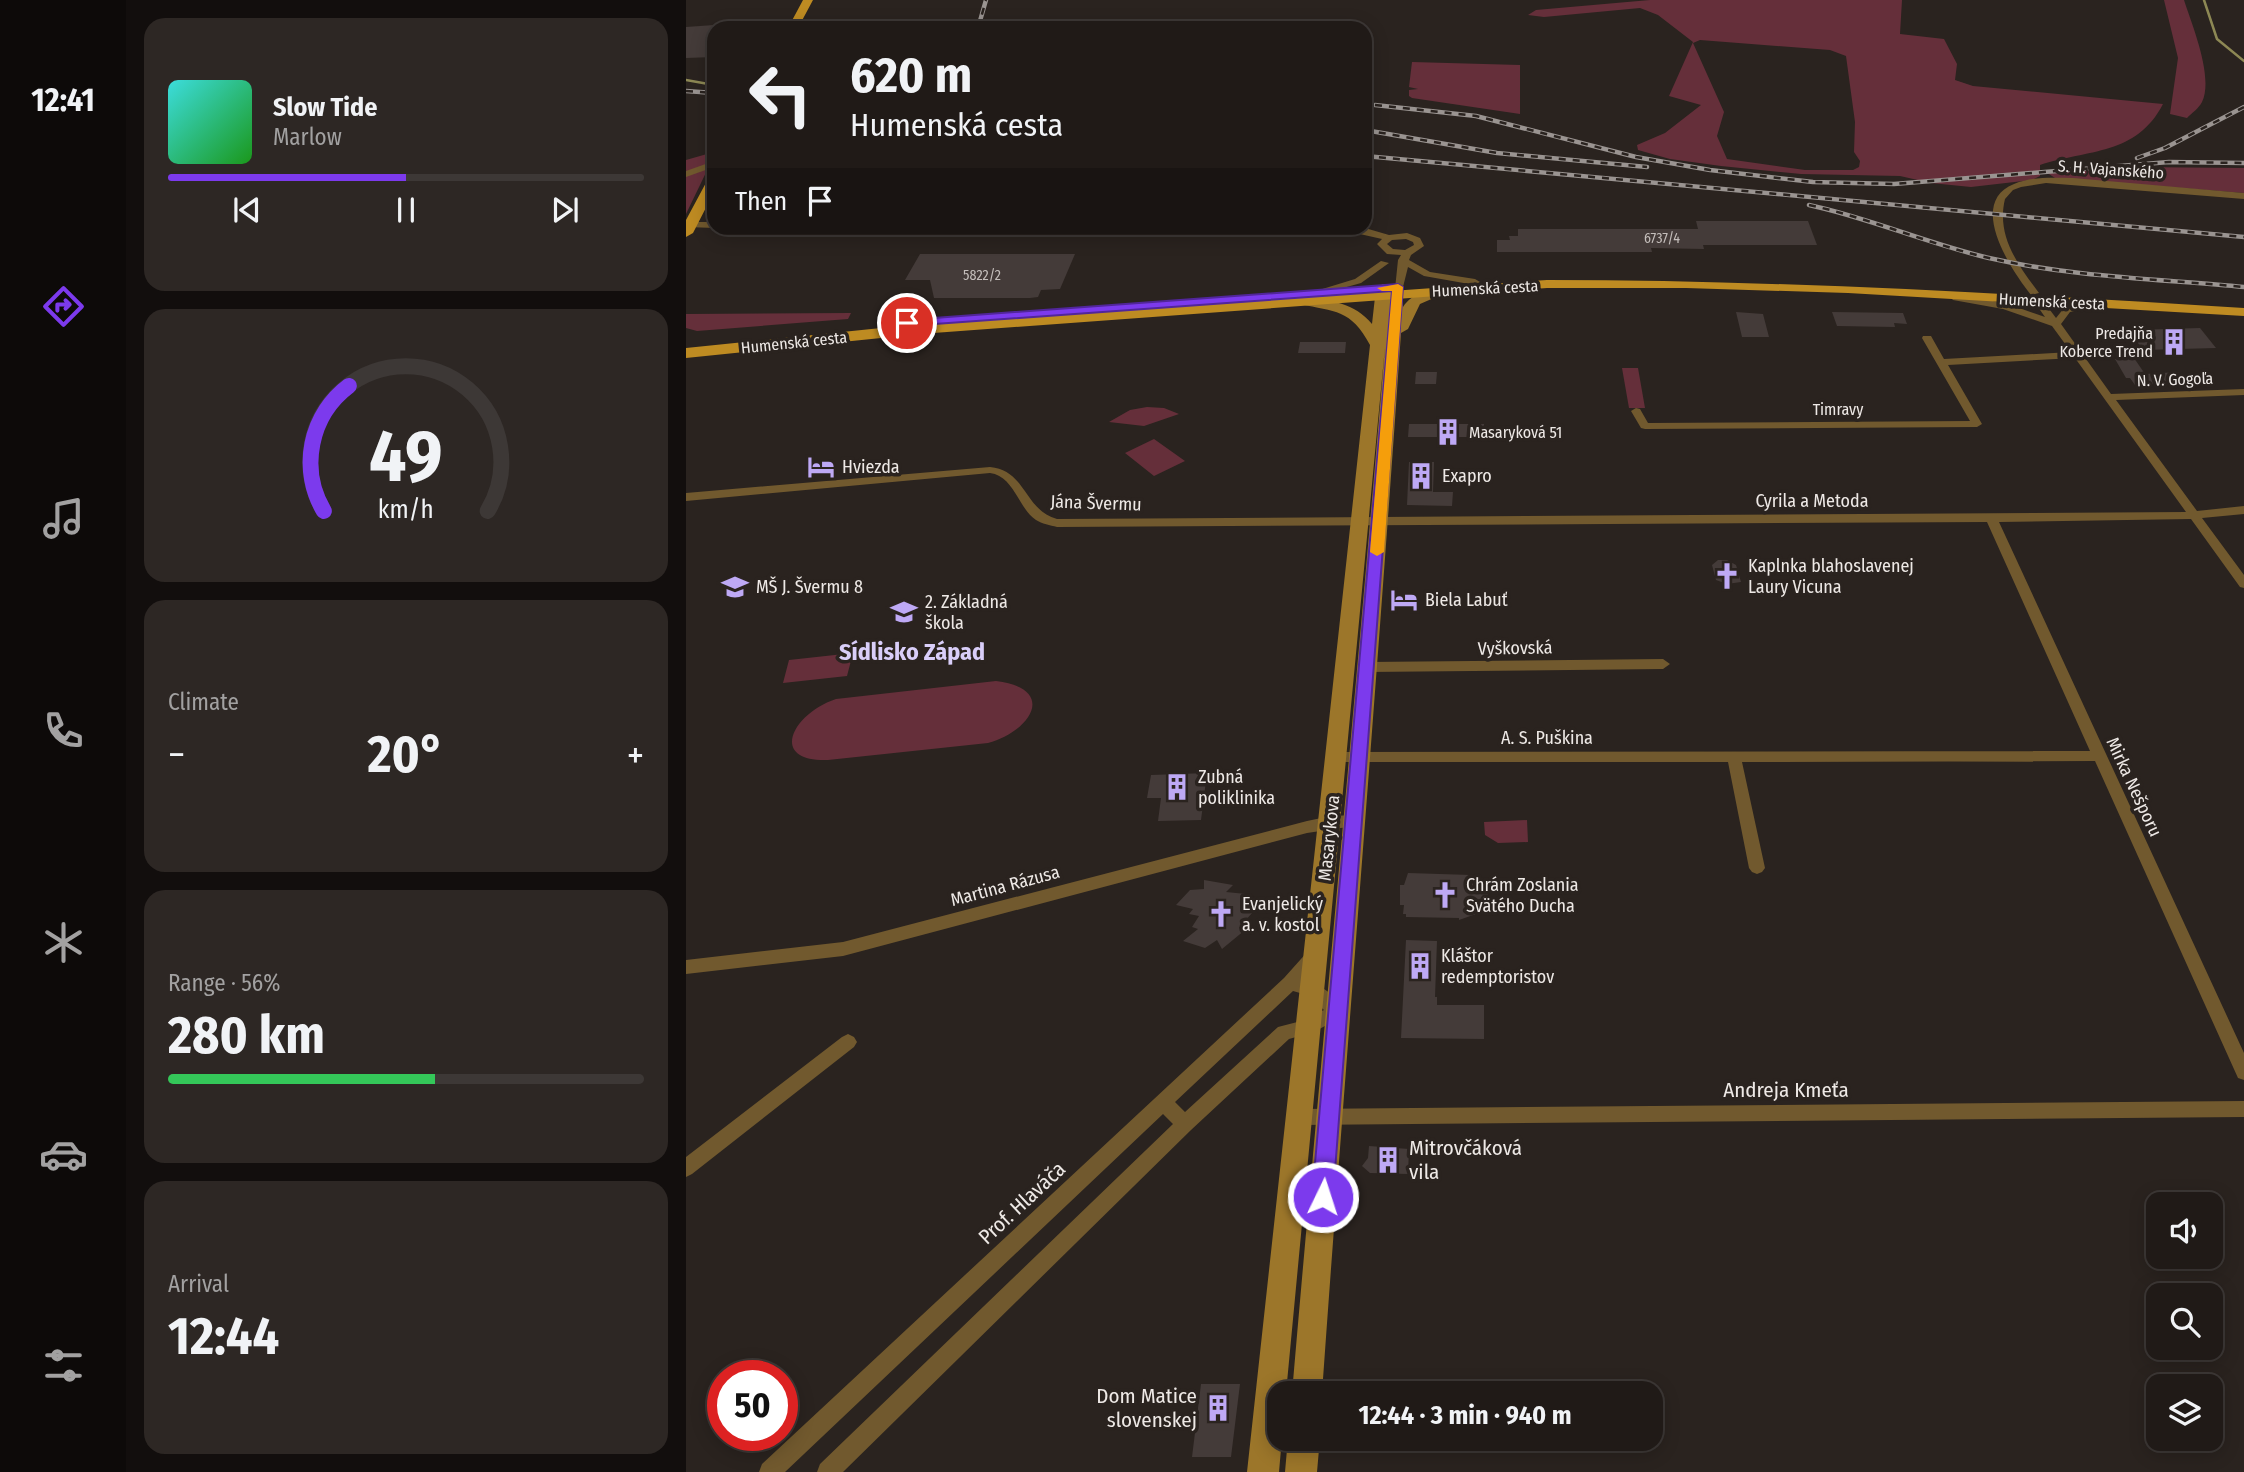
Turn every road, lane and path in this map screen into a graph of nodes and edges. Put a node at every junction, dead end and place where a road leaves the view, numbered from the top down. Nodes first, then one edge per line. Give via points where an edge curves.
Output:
1 (807, 0) edge
2 (796, 21) edge
3 (707, 156) edge
4 (686, 164) edge
5 (707, 166) edge
6 (686, 174) edge
7 (707, 193) edge
8 (2244, 196) edge
9 (707, 226) edge
10 (688, 229) edge
11 (1372, 233) edge
12 (1390, 238) junction
13 (1387, 251) junction
14 (1405, 257) junction
15 (1384, 263) junction
16 (1642, 276) junction
17 (1728, 278) junction
18 (1475, 282) junction
19 (1445, 290) junction
20 (1390, 291) junction
21 (1928, 294) junction
22 (2036, 297) junction
23 (1308, 298) junction
24 (2114, 304) junction
25 (2244, 305) edge
26 (2244, 312) edge
27 (2056, 324) junction
28 (1927, 338) dead end
29 (686, 341) edge
30 (1386, 344) junction
31 (686, 352) edge
32 (2077, 355) junction
33 (1941, 362) junction
34 (2244, 392) edge
35 (2108, 397) junction
36 (1636, 411) dead end
37 (686, 497) edge
38 (2244, 510) edge
39 (2193, 514) junction
40 (1991, 517) junction
41 (1370, 520) junction
42 (2244, 584) edge
43 (1350, 622) junction
44 (1371, 622) junction
45 (1663, 664) dead end
46 (1367, 667) junction
47 (2099, 756) junction
48 (1337, 757) junction
49 (1734, 757) junction
50 (1360, 758) junction
51 (1343, 821) junction
52 (1757, 868) dead end
53 (686, 967) edge
54 (1301, 986) junction
55 (1336, 1011) junction
56 (1308, 1027) junction
57 (848, 1042) dead end
58 (2244, 1072) edge
59 (1163, 1102) junction
60 (2244, 1109) edge
61 (1329, 1116) junction
62 (1300, 1117) junction
63 (1185, 1124) junction
64 (686, 1168) edge
65 (1308, 1381) edge
66 (1303, 1451) edge
67 (770, 1472) edge
68 (828, 1472) edge
69 (1264, 1472) edge
70 (1301, 1472) edge

1 - 2 main road
3 - 4 street
5 - 6 street
7 - 10 main road
8 - 22 street, S. H. Vajanského via 2046,180 2011,189 1999,202 1998,234 2011,263
9 - 10 street
11 - 12 street
12 - 13 street via 1382,244
12 - 14 street via 1417,240 1418,248
13 - 14 street
13 - 15 street
14 - 18 street via 1427,274
14 - 20 street
15 - 20 street
15 - 23 street via 1358,281
16 - 17 main road, Humenská cesta
16 - 17 main road via 1653,271 1688,270
16 - 18 main road, Humenská cesta
17 - 22 main road, Humenská cesta
18 - 20 main road, Humenská cesta
19 - 20 main road, Humenská cesta
19 - 21 main road, Humenská cesta via 1686,284
19 - 30 main road via 1409,307
20 - 23 main road, Humenská cesta
20 - 30 main road, Masarykova
21 - 22 main road, Humenská cesta
21 - 27 street via 2005,306
22 - 24 main road, Humenská cesta
22 - 25 main road, Humenská cesta
22 - 27 street, S. H. Vajanského
23 - 29 main road, Humenská cesta
23 - 30 main road via 1354,313
23 - 31 main road, Humenská cesta
24 - 26 main road, Humenská cesta
24 - 27 street via 2067,310
27 - 32 street, S. H. Vajanského
28 - 33 street, Timravy
30 - 41 main road, Masarykova
32 - 33 street
32 - 35 street, S. H. Vajanského
33 - 36 street, Timravy via 1977,424 1645,426
34 - 35 street, N. V. Gogoľa
35 - 39 street, S. H. Vajanského
37 - 41 street, Jána Švermu via 990,470 1008,476 1042,519 1057,523
38 - 39 street, Cyrila a Metoda
39 - 40 street, Cyrila a Metoda
39 - 42 street, S. H. Vajanského
40 - 41 street, Cyrila a Metoda
40 - 47 street, Mirka Nešporu
41 - 43 main road, Masarykova
41 - 44 main road, Masarykova
43 - 44 street
43 - 48 main road, Masarykova
44 - 46 main road, Masarykova
45 - 46 street, Vyškovská
46 - 50 main road, Masarykova
47 - 49 street, A. S. Puškina
47 - 58 street, Mirka Nešporu
48 - 50 street, A. S. Puškina
48 - 51 main road, Masarykova
49 - 50 street, A. S. Puškina
49 - 52 street
50 - 51 main road, Masarykova
51 - 53 street, Martina Rázusa via 843,949
51 - 54 main road, Masarykova via 1316,954
51 - 55 main road, Masarykova
54 - 55 street
54 - 56 main road, Masarykova
54 - 59 street, Prof. Hlaváča
55 - 56 street
55 - 61 main road, Masarykova
56 - 62 main road, Masarykova
56 - 63 street via 1284,1032
57 - 64 street
59 - 63 street
59 - 67 street, Prof. Hlaváča
60 - 61 street, Andreja Kmeťa
61 - 62 street, Andreja Kmeťa
61 - 65 main road, Masarykova
62 - 69 main road, Masarykova
63 - 68 street
66 - 70 main road

